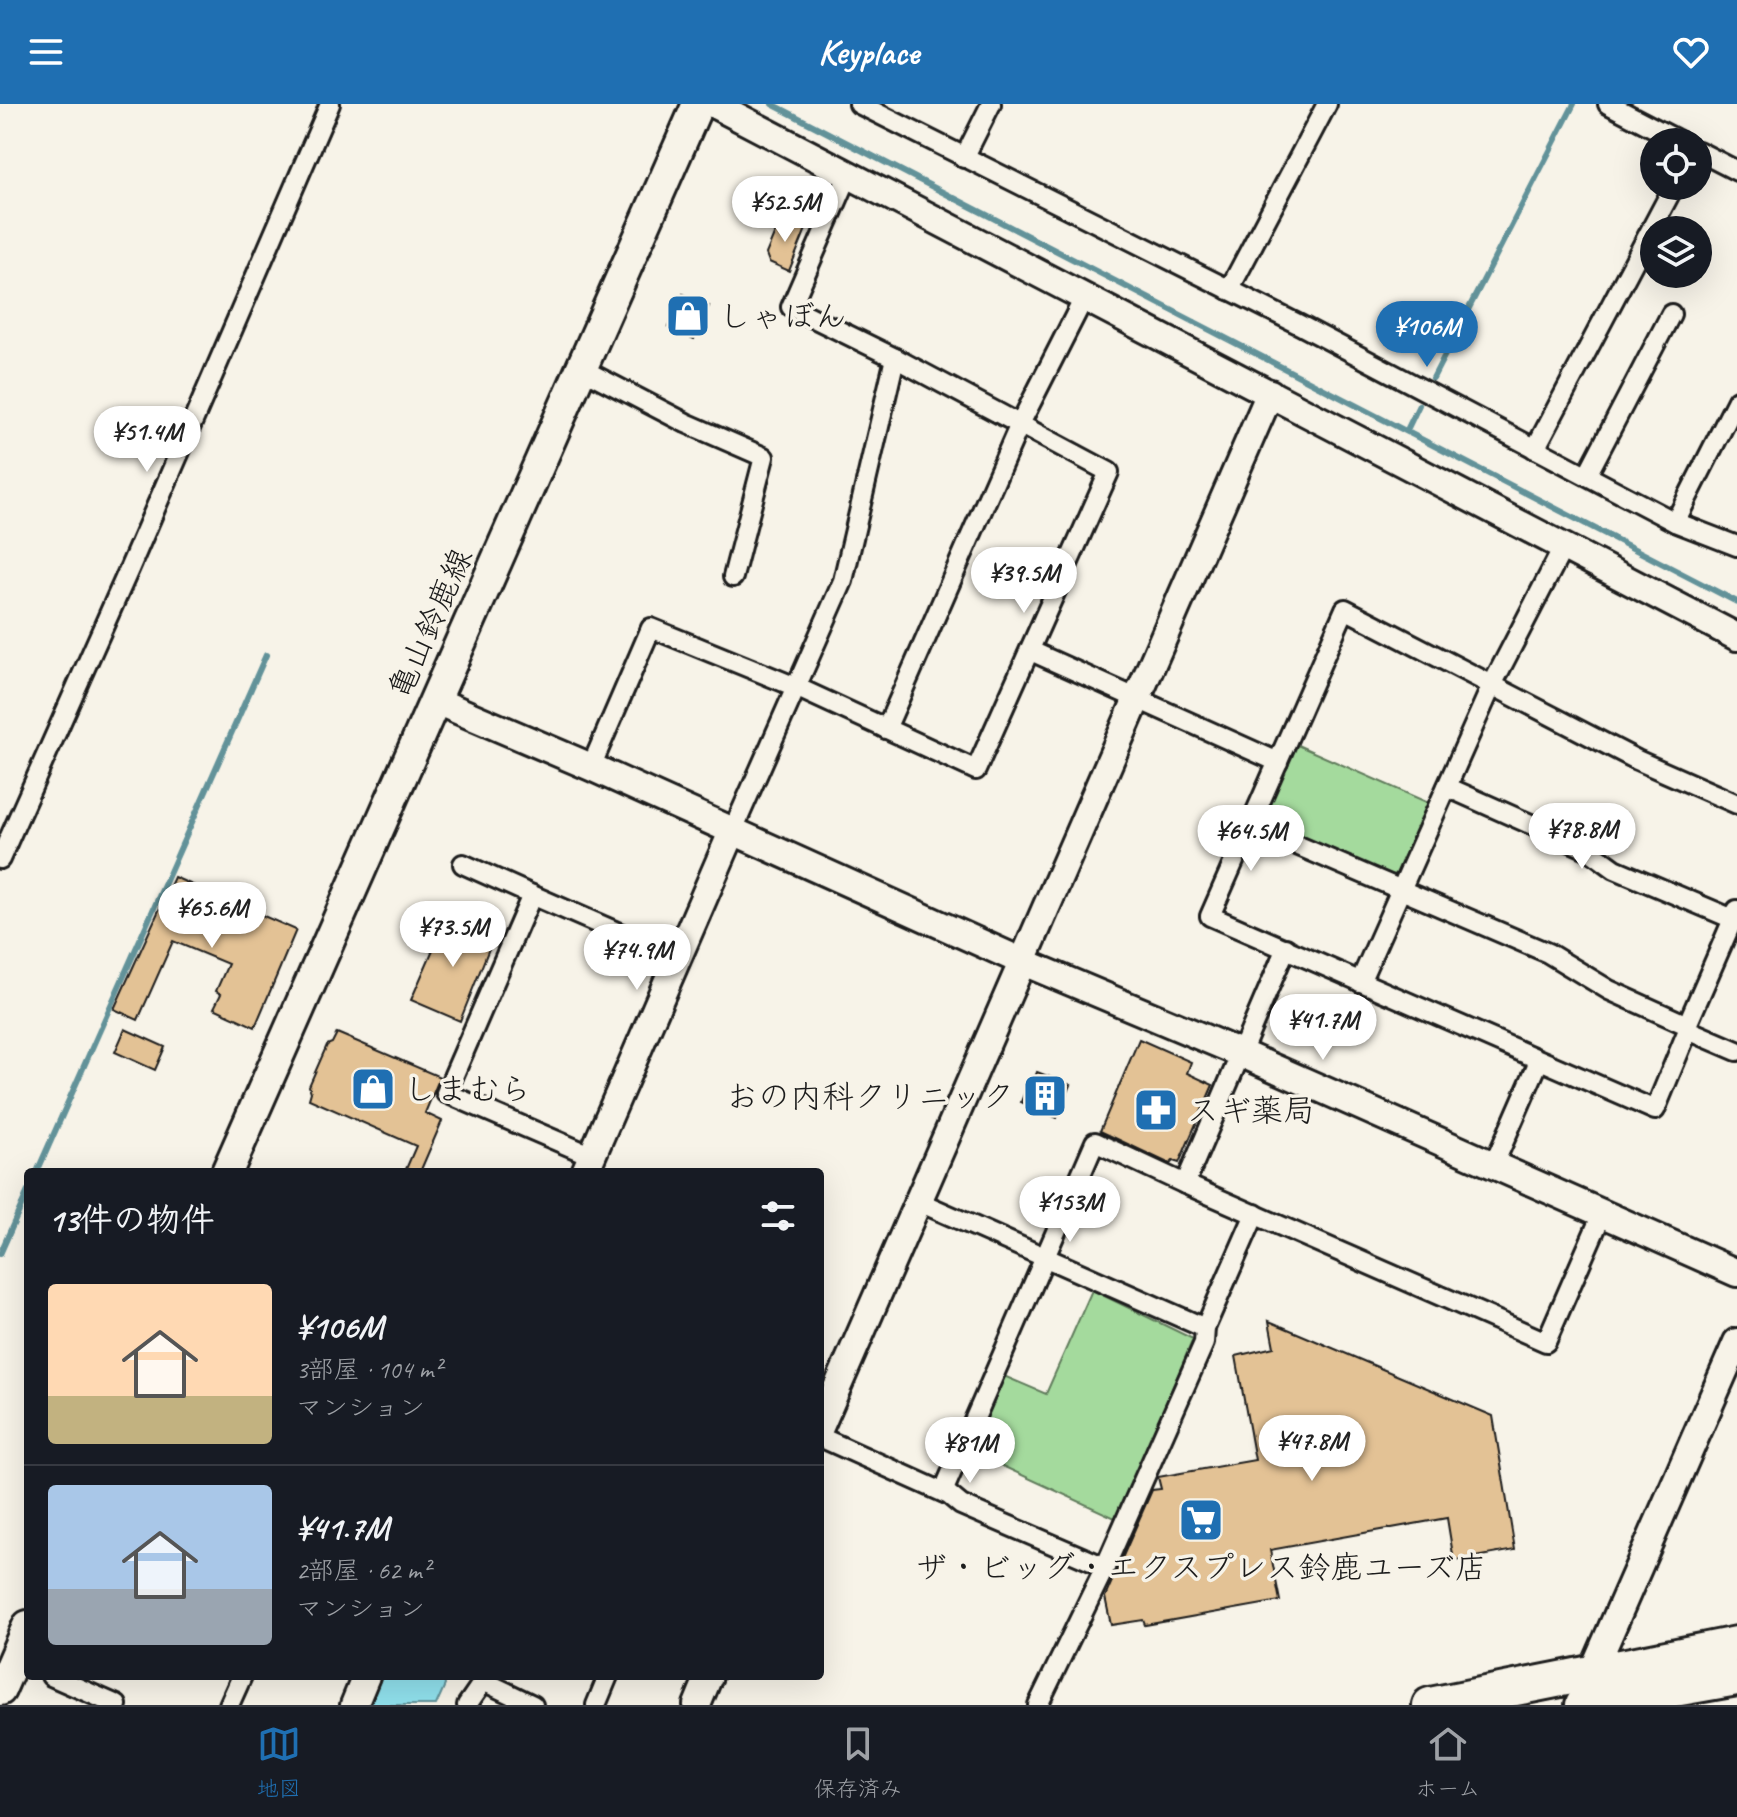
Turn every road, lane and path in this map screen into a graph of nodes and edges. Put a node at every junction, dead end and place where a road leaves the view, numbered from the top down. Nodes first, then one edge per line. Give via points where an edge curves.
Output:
1 (330, 104) edge
2 (698, 104) edge
3 (713, 104) edge
4 (859, 104) edge
5 (991, 104) edge
6 (1327, 104) edge
7 (1608, 104) edge
8 (1654, 128) edge
9 (964, 158) junction
10 (1712, 158) edge
11 (1737, 171) edge
12 (848, 176) junction
13 (1667, 200) edge
14 (1229, 290) junction
15 (1084, 298) junction
16 (1671, 314) dead end
17 (895, 358) junction
18 (582, 369) junction
19 (1270, 393) junction
20 (1737, 400) edge
21 (1020, 424) junction
22 (1535, 449) junction
23 (1587, 475) junction
24 (1675, 522) junction
25 (1564, 546) junction
26 (1737, 546) edge
27 (733, 577) dead end
28 (1737, 637) edge
29 (1031, 651) junction
30 (1492, 685) junction
31 (796, 687) junction
32 (1134, 699) junction
33 (434, 700) junction
34 (886, 729) junction
35 (1278, 762) junction
36 (591, 767) junction
37 (1447, 787) junction
38 (1737, 804) edge
39 (1250, 825) junction
40 (733, 830) junction
41 (0, 859) edge
42 (463, 864) dead end
43 (1400, 890) junction
44 (532, 895) junction
45 (1735, 915) edge
46 (1286, 948) junction
47 (679, 959) junction
48 (1021, 961) junction
49 (1360, 982) junction
50 (1688, 1028) junction
51 (1737, 1051) edge
52 (1240, 1053) junction
53 (1539, 1061) junction
54 (589, 1164) edge
55 (1494, 1164) junction
56 (229, 1168) edge
57 (1185, 1184) junction
58 (917, 1201) junction
59 (1255, 1214) junction
60 (1602, 1214) junction
61 (1047, 1257) junction
62 (1737, 1273) edge
63 (1205, 1328) junction
64 (1737, 1342) edge
65 (1730, 1380) edge
66 (824, 1418) edge
67 (824, 1439) edge
68 (943, 1492) junction
69 (1105, 1567) junction
70 (24, 1636) edge
71 (1737, 1644) edge
72 (11, 1668) edge
73 (1594, 1671) junction
74 (1737, 1678) edge
75 (60, 1680) edge
76 (240, 1680) edge
77 (364, 1680) edge
78 (484, 1680) edge
79 (487, 1680) edge
80 (606, 1680) edge
81 (707, 1680) edge
82 (117, 1705) edge
83 (229, 1705) edge
84 (354, 1705) edge
85 (467, 1705) edge
86 (533, 1705) edge
87 (596, 1705) edge
88 (697, 1705) edge
89 (1038, 1705) edge
90 (1430, 1705) edge
91 (1580, 1705) edge

1 - 41 street
2 - 18 main road, 亀山鈴鹿線
3 - 12 street
4 - 9 street
5 - 9 street
6 - 14 street
7 - 8 street
9 - 14 street
10 - 11 street
12 - 15 street
12 - 17 street via 791,307
13 - 22 street
14 - 22 street
15 - 19 street
15 - 21 street
16 - 23 street
17 - 21 street
17 - 31 street via 843,581
18 - 27 street via 764,457
18 - 33 main road, 亀山鈴鹿線
19 - 25 street
19 - 32 street
20 - 24 street
21 - 29 street via 1109,472
21 - 34 street
22 - 23 street
23 - 24 street
24 - 26 street
25 - 28 street
25 - 30 street
29 - 32 street
29 - 34 street via 976,770
30 - 35 street via 1345,609
30 - 37 street
30 - 38 street via 1637,760
31 - 34 street
31 - 36 street via 651,628
31 - 40 street
32 - 35 street
32 - 48 street
33 - 36 street
33 - 56 main road, 亀山鈴鹿線
35 - 39 street
36 - 40 street
37 - 43 street
37 - 45 street via 1589,850 1615,869
39 - 43 street
39 - 46 street via 1210,916
40 - 47 street
40 - 48 street
42 - 44 street
43 - 49 street
43 - 50 street via 1548,953
44 - 47 street
44 - 54 street via 446,1093
45 - 50 street
46 - 49 street
46 - 52 street
47 - 54 street
48 - 52 street
48 - 58 street
49 - 53 street
50 - 51 street
50 - 53 street via 1655,1110
52 - 55 street
52 - 57 street
53 - 55 street
55 - 60 street
57 - 59 street
57 - 61 street via 1095,1142
58 - 61 street
58 - 66 street
59 - 60 street via 1546,1342
59 - 63 street
60 - 62 street
61 - 63 street
61 - 68 street
63 - 69 street via 1204,1343
64 - 65 street
65 - 73 street
67 - 68 street
68 - 69 street via 961,1505
69 - 89 street
70 - 72 main road
71 - 73 highway
73 - 90 highway
73 - 91 street
74 - 91 highway
75 - 82 street
76 - 83 street
77 - 84 street
78 - 85 street
79 - 86 street
80 - 87 street
81 - 88 street

